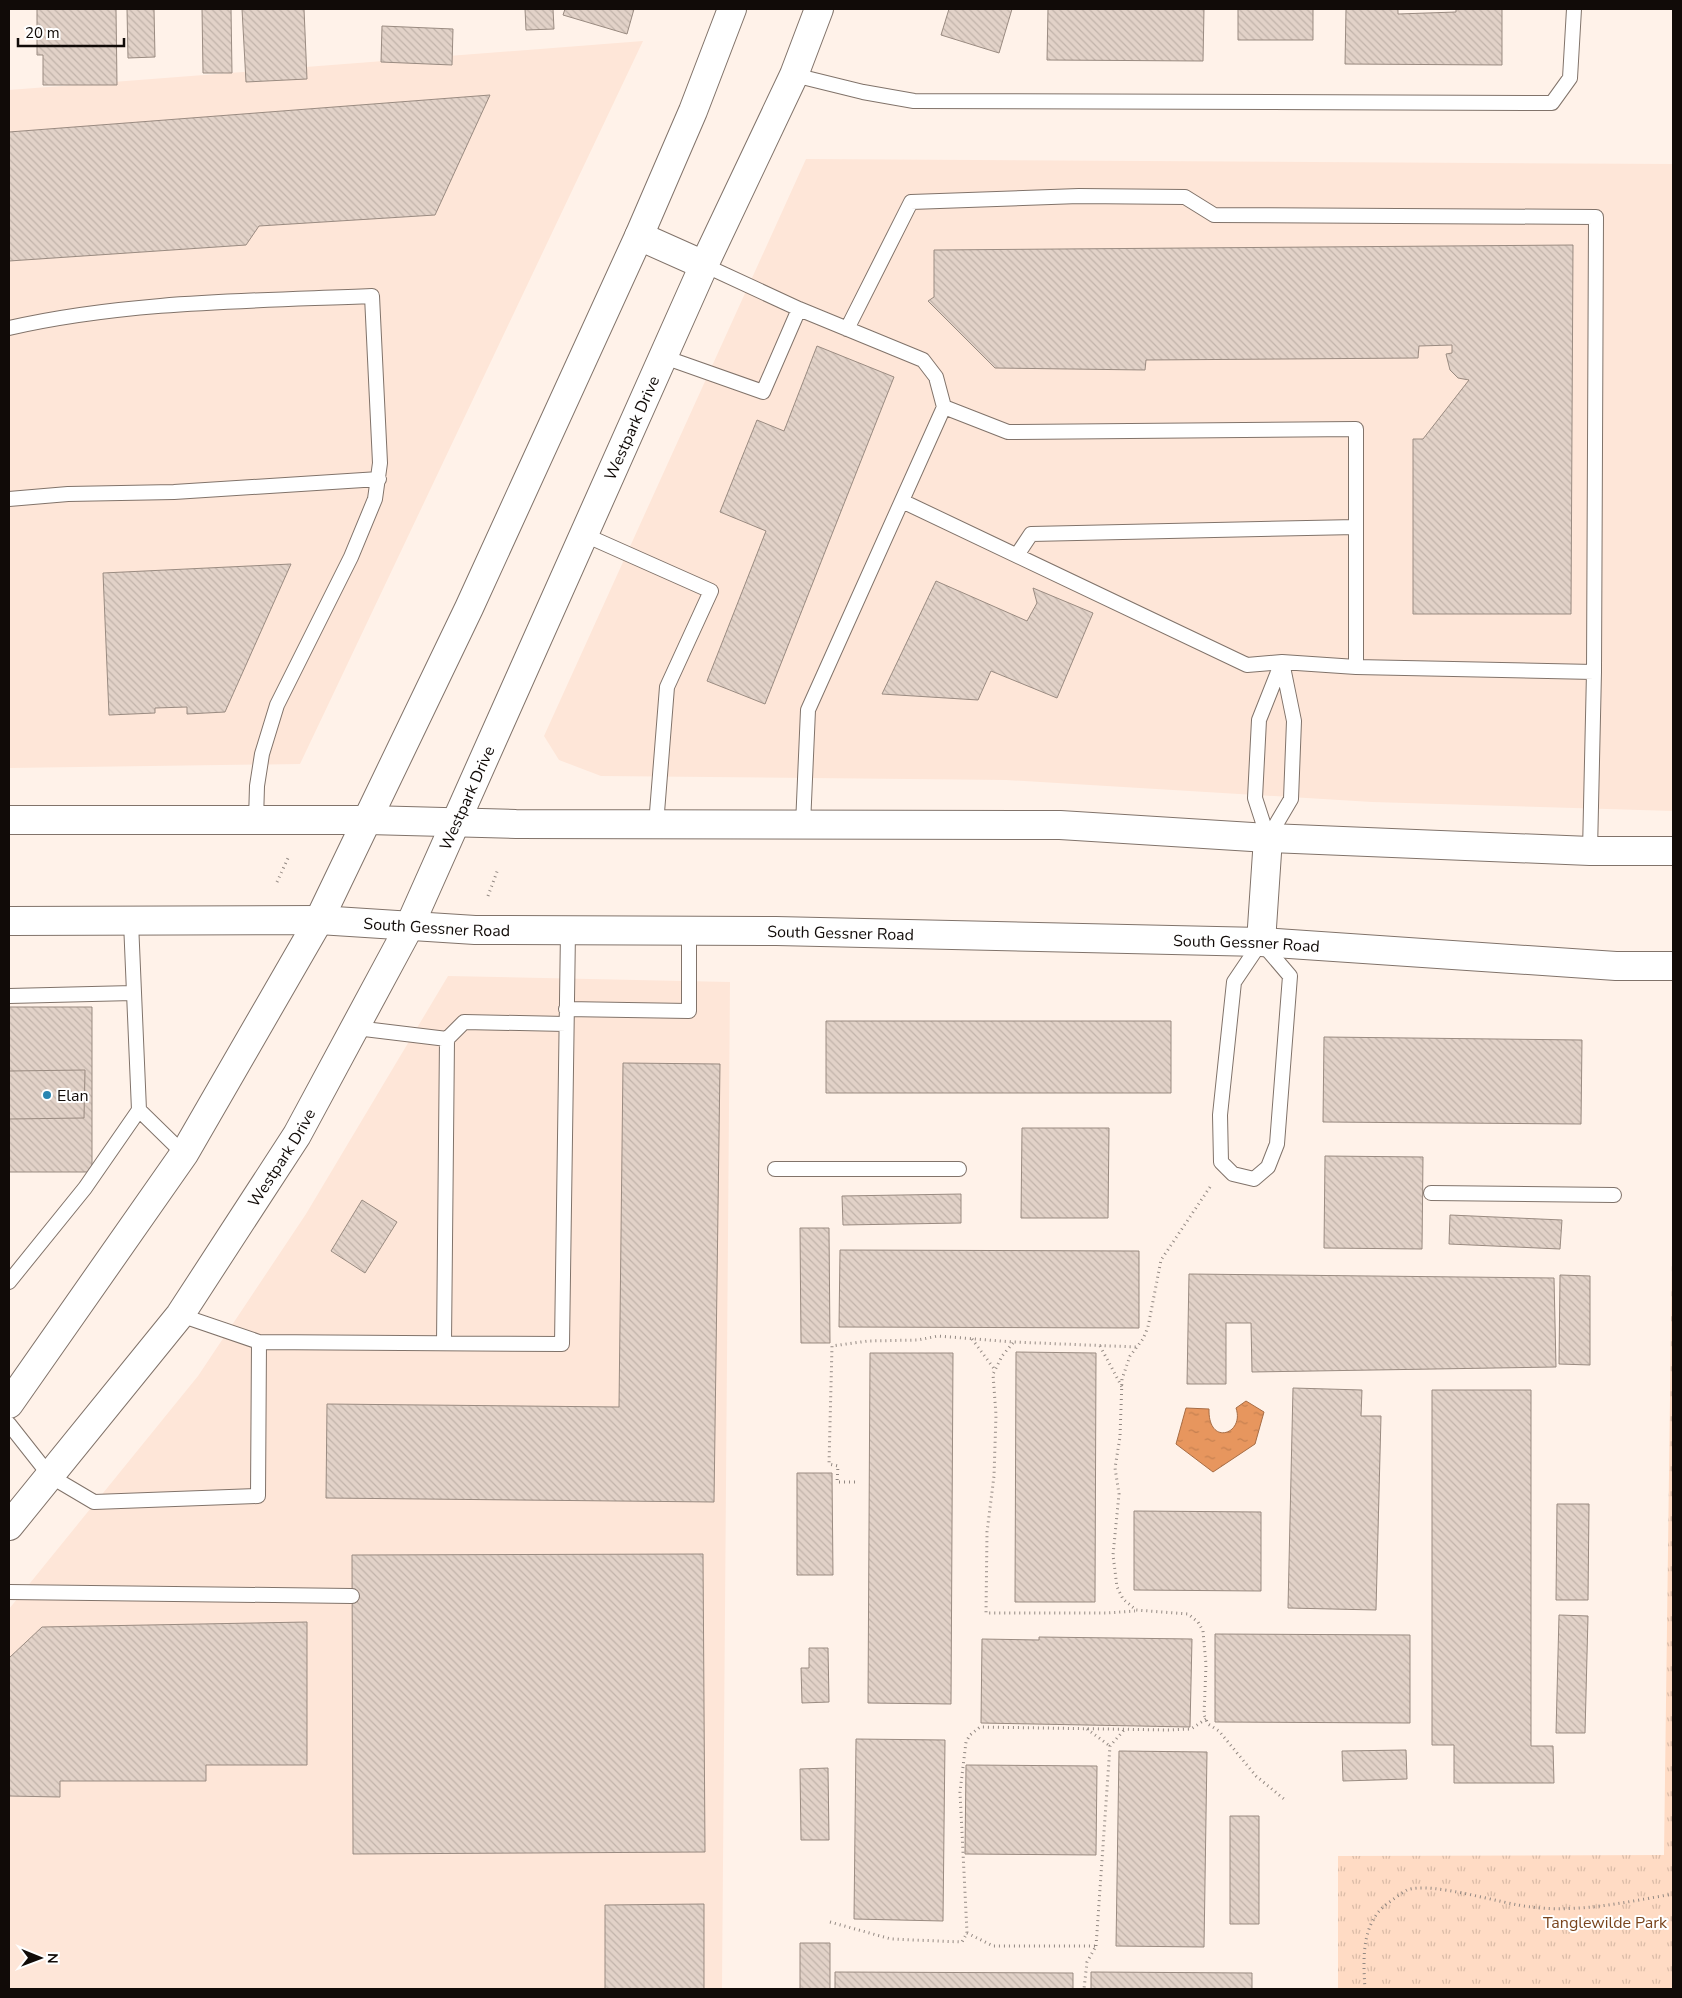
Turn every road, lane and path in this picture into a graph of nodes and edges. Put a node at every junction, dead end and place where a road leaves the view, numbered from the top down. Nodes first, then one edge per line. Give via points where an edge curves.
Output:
1 (732, 9) edge
2 (819, 9) edge
3 (1574, 9) edge
4 (794, 75) junction
5 (639, 236) junction
6 (704, 265) junction
7 (799, 309) junction
8 (9, 328) edge
9 (847, 329) junction
10 (664, 356) junction
11 (944, 407) junction
12 (379, 479) junction
13 (9, 499) edge
14 (902, 501) junction
15 (1356, 527) junction
16 (584, 535) junction
17 (1017, 555) junction
18 (1282, 662) junction
19 (1356, 667) junction
20 (1594, 672) junction
21 (9, 820) edge
22 (256, 820) junction
23 (368, 820) junction
24 (455, 822) junction
25 (656, 825) junction
26 (803, 825) junction
27 (1268, 838) junction
28 (1590, 851) junction
29 (1673, 851) edge
30 (289, 856) dead end
31 (498, 868) dead end
32 (277, 882) dead end
33 (488, 896) dead end
34 (319, 920) junction
35 (9, 922) edge
36 (130, 922) junction
37 (409, 927) junction
38 (568, 931) junction
39 (690, 931) junction
40 (1261, 942) junction
41 (1673, 966) edge
42 (133, 993) junction
43 (9, 996) edge
44 (566, 1009) junction
45 (566, 1024) junction
46 (356, 1028) junction
47 (447, 1039) junction
48 (139, 1110) junction
49 (184, 1154) junction
50 (1225, 1166) junction
51 (775, 1169) dead end
52 (959, 1169) dead end
53 (1431, 1193) dead end
54 (1614, 1195) dead end
55 (9, 1282) edge
56 (180, 1315) junction
57 (972, 1339) junction
58 (259, 1342) junction
59 (1013, 1342) junction
60 (444, 1343) junction
61 (1099, 1345) junction
62 (1137, 1346) junction
63 (995, 1370) junction
64 (1122, 1386) junction
65 (9, 1404) edge
66 (9, 1424) edge
67 (50, 1476) junction
68 (855, 1482) dead end
69 (9, 1526) edge
70 (9, 1592) edge
71 (352, 1596) dead end
72 (1136, 1610) junction
73 (1206, 1719) junction
74 (1087, 1728) junction
75 (1126, 1729) junction
76 (1110, 1746) junction
77 (1284, 1799) dead end
78 (1673, 1894) edge
79 (830, 1922) dead end
80 (967, 1933) junction
81 (1096, 1946) junction
82 (1084, 1989) edge
83 (1365, 1989) edge

1 - 5 main road via 693,111
2 - 4 main road, Westpark Drive
3 - 4 lane via 1570,78 1552,103 914,101
4 - 6 main road, Westpark Drive
5 - 6 main road
5 - 23 main road
6 - 7 lane
6 - 10 main road, Westpark Drive
7 - 9 lane
7 - 10 lane via 763,392
8 - 12 lane via 56,317 160,307 372,296
9 - 11 lane via 922,360 936,377
9 - 20 lane via 911,202 1079,196 1185,197 1214,215 1596,217
10 - 16 main road, Westpark Drive
11 - 14 lane
11 - 15 lane via 1008,432 1356,429
12 - 13 lane
12 - 22 lane via 371,511 358,541 277,705 262,754
14 - 17 lane
14 - 26 lane via 808,710
15 - 17 lane via 1031,534
15 - 19 lane
16 - 24 main road, Westpark Drive
16 - 25 lane via 711,591 667,687
17 - 18 lane via 1247,665
18 - 19 lane
18 - 27 lane via 1259,720 1255,798
18 - 27 lane via 1294,721 1291,799
19 - 20 lane
20 - 28 lane
21 - 22 main road
22 - 23 main road
23 - 24 main road
23 - 34 main road
24 - 25 main road
24 - 37 main road, Westpark Drive
25 - 26 main road
26 - 27 main road via 1060,825
27 - 28 main road
27 - 40 main road
28 - 29 main road
30 - 32 path
31 - 33 path
34 - 36 main road, South Gessner Road
34 - 37 main road, South Gessner Road
34 - 49 main road
35 - 36 main road, South Gessner Road
36 - 42 lane
37 - 38 main road, South Gessner Road
37 - 46 main road, Westpark Drive
38 - 39 main road, South Gessner Road
38 - 44 lane
39 - 40 main road, South Gessner Road
39 - 44 lane via 689,1011
40 - 41 main road, South Gessner Road via 1616,966
40 - 50 lane via 1234,982 1220,1115 1221,1162
40 - 50 lane via 1290,976 1277,1144 1268,1166 1254,1179 1232,1174
42 - 43 lane
42 - 48 lane
44 - 45 lane
45 - 47 lane via 464,1022
45 - 60 lane via 562,1344
46 - 47 lane
46 - 56 main road, Westpark Drive via 297,1135
47 - 60 lane
48 - 49 lane
48 - 55 lane via 85,1188
49 - 65 main road
50 - 62 path via 1161,1260 1148,1327
51 - 52 lane
53 - 54 lane
56 - 58 lane
56 - 67 main road, Westpark Drive
57 - 59 path
57 - 63 path
57 - 68 path via 938,1336 832,1346 829,1464 838,1466 837,1482
58 - 60 lane
58 - 67 lane via 258,1496 94,1502
59 - 61 path
59 - 63 path
61 - 62 path
61 - 64 path
62 - 64 path via 1130,1356
63 - 72 path via 996,1443 987,1532 986,1614
64 - 72 path via 1115,1468 1119,1494 1114,1555 1117,1587 1123,1599
66 - 67 lane
67 - 69 main road, Westpark Drive
70 - 71 lane
72 - 73 path via 1188,1614 1198,1622 1203,1631
73 - 75 path via 1191,1729
73 - 77 path via 1256,1776
74 - 75 path
74 - 76 path
74 - 80 path via 980,1728 970,1734 966,1742 960,1792
75 - 76 path
76 - 81 path
78 - 83 path via 1598,1908 1531,1908 1431,1889 1408,1890 1381,1908 1366,1934
79 - 80 path via 891,1939 954,1943 962,1942
80 - 81 path via 993,1946
81 - 82 path via 1087,1962

